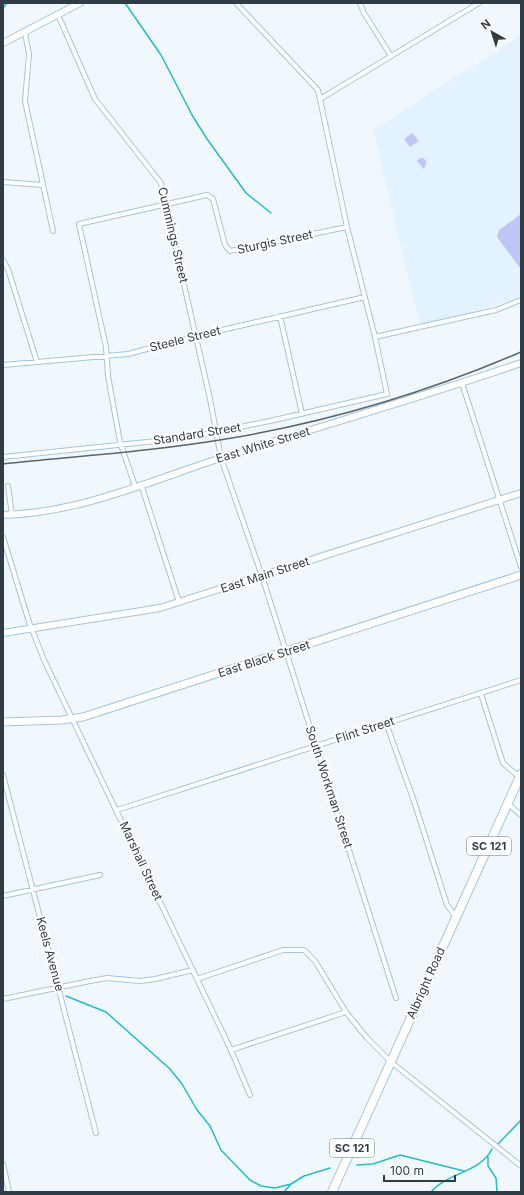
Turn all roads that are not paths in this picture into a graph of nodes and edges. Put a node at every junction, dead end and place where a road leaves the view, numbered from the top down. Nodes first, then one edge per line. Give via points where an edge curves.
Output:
1 (80, 3) edge
2 (236, 3) edge
3 (360, 3) edge
4 (479, 3) edge
5 (71, 5) edge
6 (58, 16) junction
7 (25, 33) junction
8 (3, 42) edge
9 (391, 56) junction
10 (320, 99) junction
11 (3, 182) edge
12 (43, 185) junction
13 (165, 205) junction
14 (347, 227) junction
15 (53, 231) dead end
16 (3, 260) edge
17 (365, 297) junction
18 (521, 300) edge
19 (280, 316) junction
20 (196, 336) junction
21 (375, 337) junction
22 (107, 357) junction
23 (37, 362) junction
24 (521, 362) edge
25 (3, 365) edge
26 (462, 383) junction
27 (302, 414) junction
28 (217, 432) junction
29 (121, 445) junction
30 (3, 457) edge
31 (221, 458) junction
32 (138, 485) junction
33 (8, 486) dead end
34 (521, 493) edge
35 (500, 500) junction
36 (3, 515) edge
37 (12, 515) junction
38 (3, 536) edge
39 (521, 567) edge
40 (521, 575) edge
41 (262, 576) junction
42 (179, 602) junction
43 (31, 629) junction
44 (3, 633) edge
45 (286, 652) junction
46 (521, 680) edge
47 (480, 694) junction
48 (73, 719) junction
49 (3, 722) edge
50 (386, 723) junction
51 (316, 746) junction
52 (3, 775) edge
53 (520, 776) edge
54 (9, 797) junction
55 (3, 798) edge
56 (508, 804) junction
57 (117, 810) junction
58 (521, 815) edge
59 (100, 875) dead end
60 (33, 890) junction
61 (3, 896) edge
62 (456, 917) junction
63 (193, 970) junction
64 (197, 979) junction
65 (59, 987) junction
66 (396, 998) dead end
67 (3, 999) edge
68 (346, 1012) junction
69 (231, 1050) junction
70 (391, 1062) junction
71 (250, 1095) dead end
72 (96, 1133) dead end
73 (3, 1164) edge
74 (521, 1166) edge
75 (9, 1192) edge
76 (332, 1192) edge

1 - 5 street
2 - 10 street via 306,76 318,90
3 - 9 street
4 - 9 street
5 - 6 street
6 - 7 street
6 - 13 street, Cummings Street via 95,99 161,183
7 - 8 street
7 - 12 street via 29,54 25,101
9 - 10 street
10 - 14 street
11 - 12 street
12 - 15 street
13 - 14 street, Sturgis Street via 210,195 225,246 230,251
13 - 20 street, Cummings Street
13 - 22 street, Sturgis Street via 79,224
14 - 17 street
16 - 23 street
17 - 19 street, Steele Street
17 - 21 street
18 - 21 street via 496,310
19 - 20 street, Steele Street
19 - 27 street
20 - 22 street, Steele Street
20 - 28 street, Cummings Street
21 - 27 street, Standard Street via 387,394
22 - 23 street, Steele Street
22 - 29 street
23 - 25 street, Steele Street
24 - 26 street, East White Street
26 - 31 street, East White Street
26 - 35 street
27 - 28 street, Standard Street
28 - 29 street, Standard Street
28 - 31 street, Cummings Street
29 - 30 street, Standard Street
29 - 32 street
31 - 32 street, East White Street
31 - 41 street, Cummings Street
32 - 37 street, East White Street via 60,510
32 - 42 street
33 - 37 street
34 - 35 street, East Main Street
35 - 39 street
35 - 41 street, East Main Street
36 - 37 street, East White Street
38 - 43 street, Marshall Street
40 - 45 main road, East Black Street
41 - 42 street, East Main Street
41 - 45 street, South Workman Street
42 - 43 street, East Main Street via 145,612
43 - 44 street, East Main Street
43 - 48 street, Marshall Street
45 - 48 main road, East Black Street
45 - 51 street, South Workman Street
46 - 47 street, Flint Street
47 - 50 street, Flint Street
47 - 53 street via 503,763
48 - 49 main road, East Black Street
48 - 57 street, Marshall Street
50 - 51 street, Flint Street
50 - 62 street via 447,905
51 - 57 street, Flint Street
51 - 66 street, South Workman Street
52 - 54 street, Keels Avenue
53 - 56 highway, Albright Road / SC 121
54 - 55 street
54 - 60 street, Keels Avenue
56 - 58 street
56 - 62 highway, Albright Road / SC 121
57 - 63 street, Marshall Street
59 - 60 street
60 - 61 street
60 - 65 street, Keels Avenue
62 - 70 highway, Albright Road / SC 121
63 - 64 street, Marshall Street
63 - 65 street via 140,981 107,978
64 - 68 street via 283,950 304,950 315,961
64 - 69 street, Marshall Street
65 - 67 street
65 - 72 street, Keels Avenue
68 - 69 street
68 - 70 street
69 - 71 street, Marshall Street
70 - 74 street
70 - 76 highway, Albright Road / SC 121
73 - 75 street

